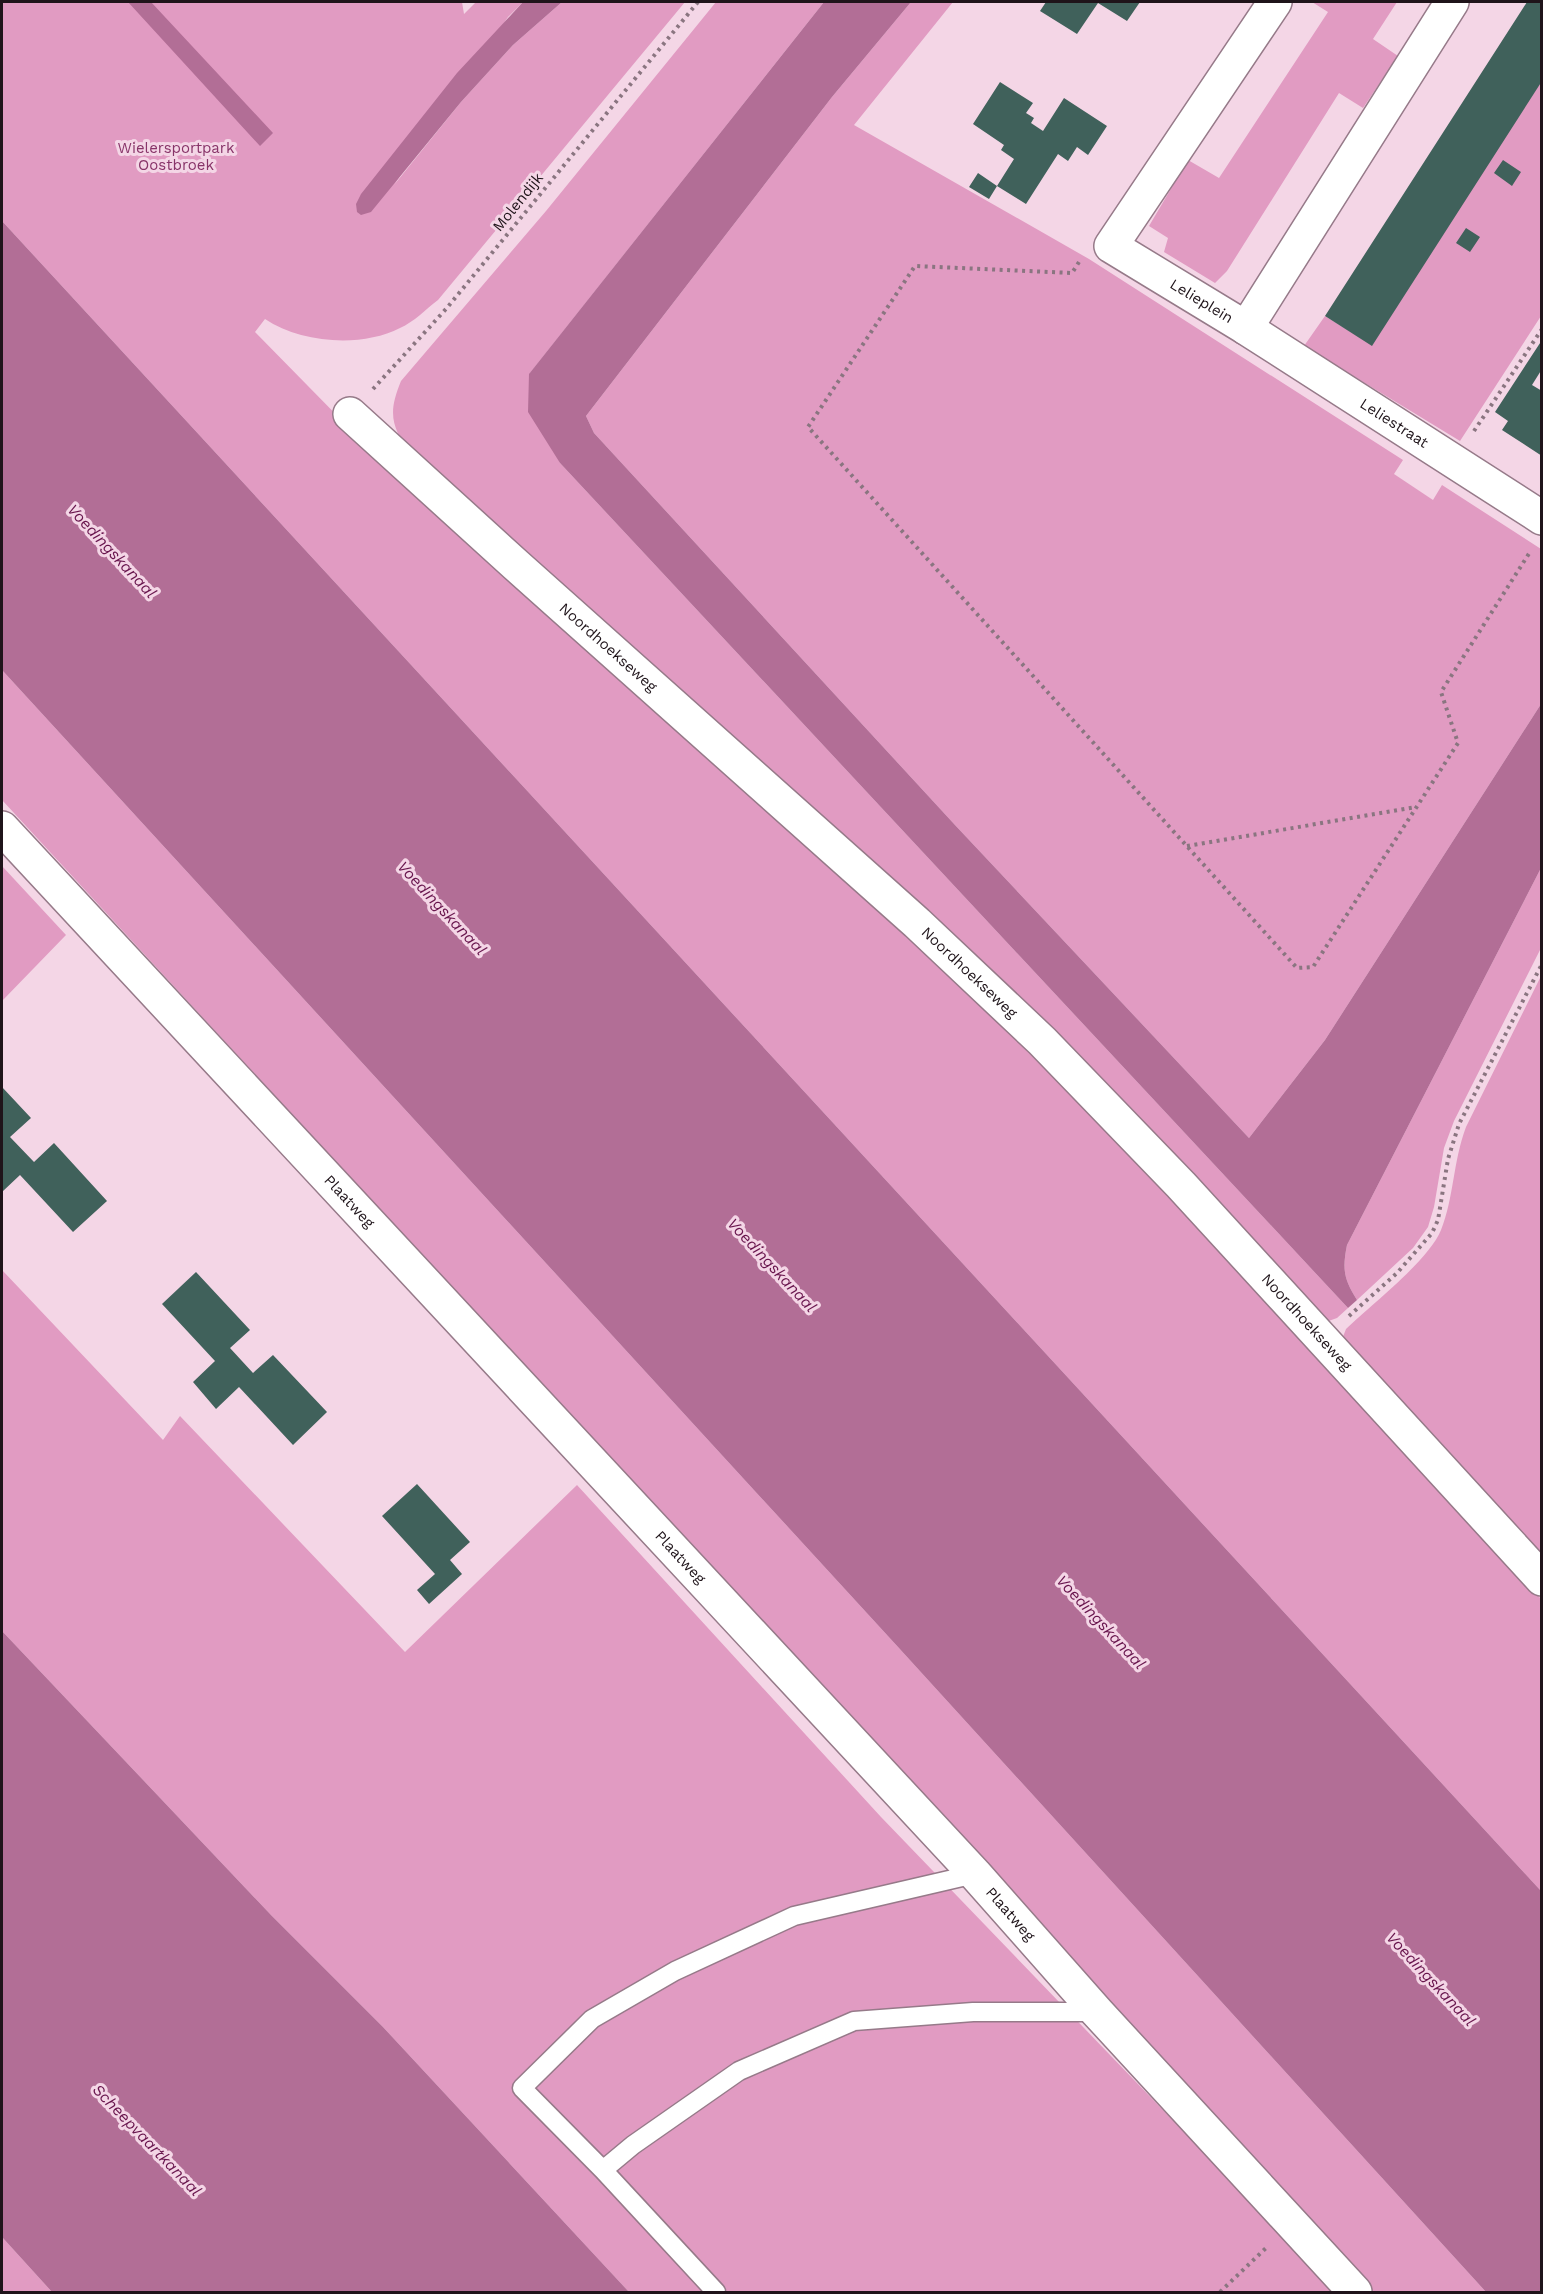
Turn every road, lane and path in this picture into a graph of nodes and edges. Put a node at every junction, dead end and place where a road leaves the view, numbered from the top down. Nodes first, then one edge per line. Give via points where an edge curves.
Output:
1 (698, 2) edge
2 (1275, 2) edge
3 (1452, 2) edge
4 (1111, 246) junction
5 (1245, 328) junction
6 (1542, 329) edge
7 (350, 414) joint
8 (1454, 461) junction
9 (1538, 531) edge
10 (1417, 807) junction
11 (2, 828) edge
12 (1187, 846) junction
13 (1542, 964) edge
14 (1378, 1288) dead end
15 (1542, 1579) edge
16 (975, 1874) junction
17 (1097, 2012) junction
18 (603, 2170) junction
19 (1292, 2224) junction
20 (716, 2292) edge
21 (1220, 2292) edge
22 (1355, 2292) edge

1 - 7 path, Molendijk via 446,309
2 - 4 street
3 - 5 street, Lelieplein
4 - 5 street, Lelieplein
4 - 12 path via 1095,236 1072,273 915,266 808,427
5 - 8 street, Leliestraat
6 - 8 path
7 - 15 street, Noordhoekseweg via 917,923 1042,1041 1196,1202
8 - 9 street, Leliestraat
9 - 10 path via 1441,692 1458,743
10 - 12 path
10 - 12 path via 1313,966 1297,968
11 - 16 street, Plaatweg
13 - 14 path via 1460,1124 1432,1233 1397,1273
16 - 17 street, Plaatweg
16 - 18 lane via 794,1916 675,1971 592,2019 522,2088
17 - 18 lane via 973,2012 854,2021 739,2071
17 - 19 street, Plaatweg
18 - 20 lane
19 - 21 path
19 - 22 street, Plaatweg

